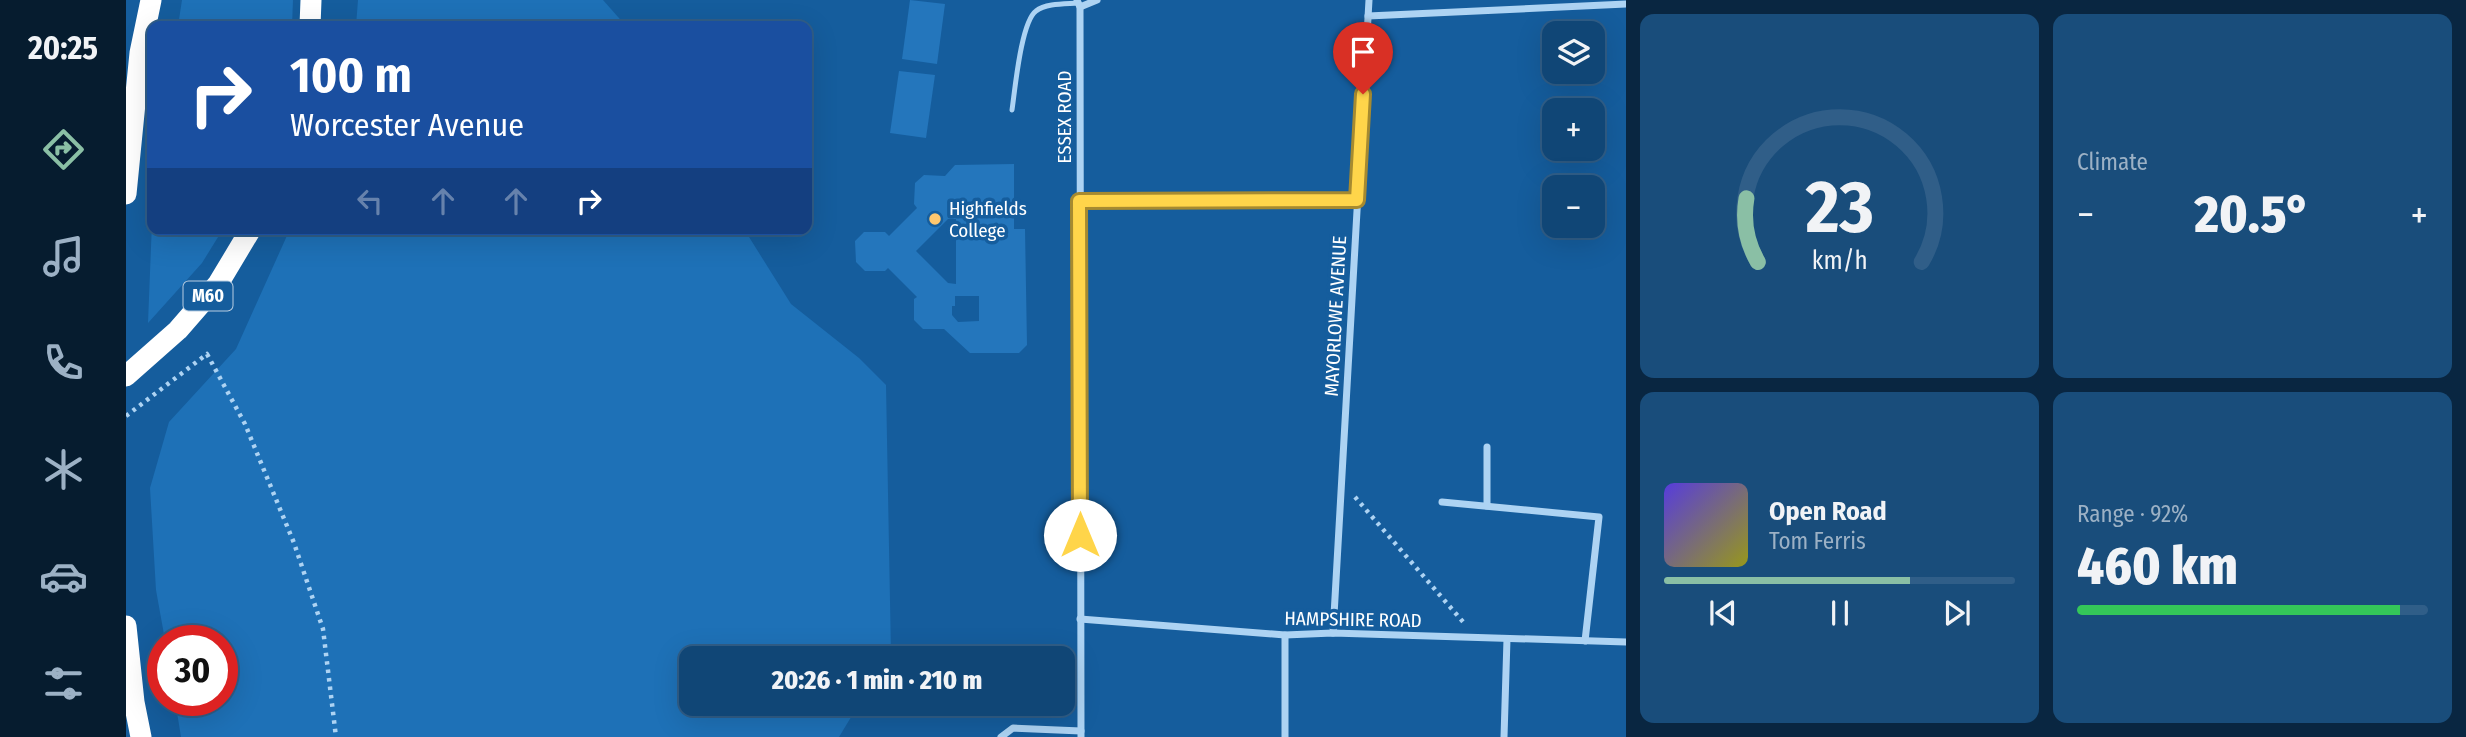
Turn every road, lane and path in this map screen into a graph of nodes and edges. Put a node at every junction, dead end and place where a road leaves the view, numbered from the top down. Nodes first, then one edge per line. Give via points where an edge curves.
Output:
1 (151, 0) edge
2 (311, 0) edge
3 (1097, 0) edge
4 (1369, 0) edge
5 (1079, 3) edge
6 (1626, 4) edge
7 (1368, 16) junction
8 (310, 21) edge
9 (1012, 110) dead end
10 (126, 194) edge
11 (1357, 200) junction
12 (1079, 201) junction
13 (247, 235) edge
14 (126, 376) edge
15 (126, 416) edge
16 (1487, 447) dead end
17 (1341, 481) junction
18 (1442, 502) dead end
19 (1487, 506) junction
20 (1080, 619) junction
21 (126, 626) edge
22 (1333, 633) junction
23 (1285, 635) junction
24 (1477, 638) junction
25 (1507, 639) junction
26 (1585, 641) junction
27 (1626, 642) edge
28 (1081, 734) edge
29 (141, 737) edge
30 (336, 737) edge
31 (1002, 737) edge
32 (1285, 737) edge
33 (1504, 737) edge

1 - 10 highway via 140,53
2 - 8 highway
3 - 5 street
4 - 7 street, MAYORLOWE AVENUE
5 - 9 lane via 1048,6 1032,15 1020,54
5 - 12 street, ESSEX ROAD
6 - 7 street
7 - 11 street, MAYORLOWE AVENUE
11 - 12 street
11 - 17 street, MAYORLOWE AVENUE
12 - 20 street, ESSEX ROAD
13 - 14 highway, M60 via 218,284 178,330
15 - 30 path via 207,354 246,424 323,629
16 - 19 street
17 - 22 street, MAYORLOWE AVENUE
17 - 24 path
18 - 19 street
19 - 26 street via 1599,517
20 - 23 street, HAMPSHIRE ROAD
20 - 28 street, ESSEX ROAD
21 - 29 highway
22 - 23 street, HAMPSHIRE ROAD
22 - 24 street, HAMPSHIRE ROAD
23 - 32 street
24 - 25 street, HAMPSHIRE ROAD
25 - 26 street, HAMPSHIRE ROAD
25 - 33 street
26 - 27 street, HAMPSHIRE ROAD
28 - 31 street, ESSEX ROAD via 1013,727

